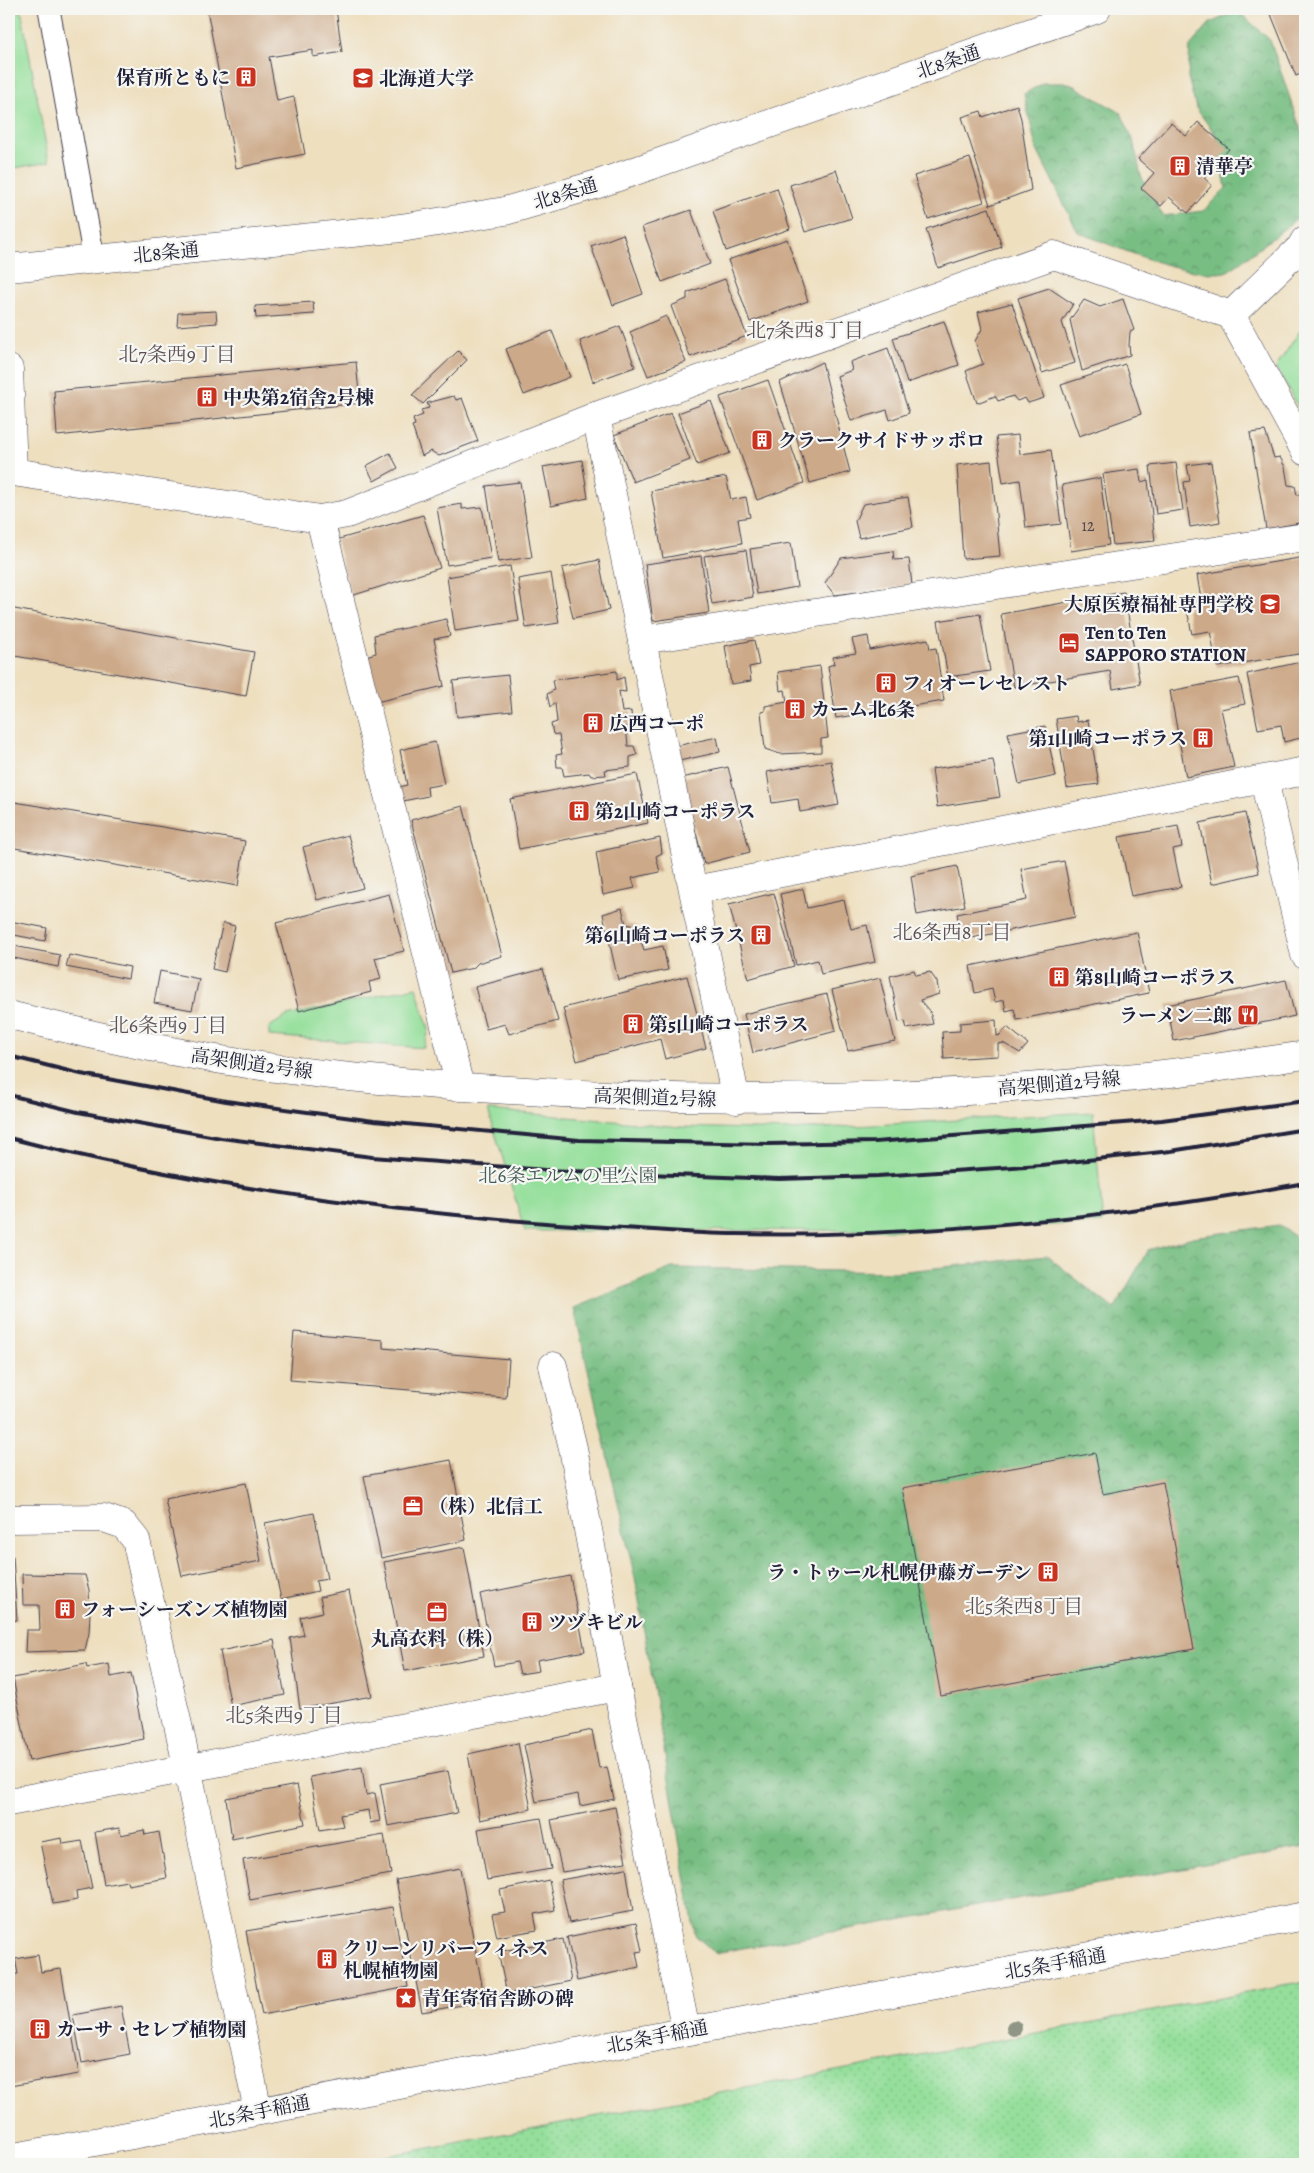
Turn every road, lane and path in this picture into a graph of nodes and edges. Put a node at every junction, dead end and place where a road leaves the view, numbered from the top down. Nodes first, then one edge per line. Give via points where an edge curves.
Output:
1 (49, 9) edge
2 (1097, 9) edge
3 (1305, 240) edge
4 (94, 259) junction
5 (9, 268) edge
6 (1230, 315) junction
7 (9, 369) edge
8 (596, 416) junction
9 (1305, 451) edge
10 (320, 519) junction
11 (1305, 537) edge
12 (642, 640) junction
13 (1305, 771) edge
14 (1264, 780) junction
15 (694, 890) junction
16 (1305, 955) edge
17 (9, 1015) edge
18 (1305, 1055) edge
19 (460, 1087) junction
20 (736, 1100) junction
21 (553, 1366) dead end
22 (9, 1519) edge
23 (617, 1687) junction
24 (188, 1768) junction
25 (9, 1802) edge
26 (1305, 1916) edge
27 (686, 2031) junction
28 (258, 2111) junction
29 (9, 2158) edge

1 - 4 lane
2 - 4 street, 北8条通 via 598,184 505,211 401,228
3 - 6 street
4 - 5 street, 北8条通
6 - 8 street via 1054,255
6 - 9 street
7 - 10 street via 14,472
8 - 10 street via 347,514
8 - 12 street
10 - 19 street
11 - 12 street
12 - 15 street
13 - 14 street
14 - 15 street
14 - 16 street
15 - 20 street
17 - 19 street, 高架側道2号線 via 189,1054 365,1079
18 - 20 street, 高架側道2号線 via 1216,1068 1002,1088 836,1098
19 - 20 street, 高架側道2号線 via 600,1097
21 - 23 street via 574,1448
22 - 24 street via 104,1518 124,1525 136,1540
23 - 24 street
23 - 27 street
24 - 25 street
24 - 28 street
26 - 27 street, 北5条手稲通
27 - 28 street, 北5条手稲通
28 - 29 street, 北5条手稲通

